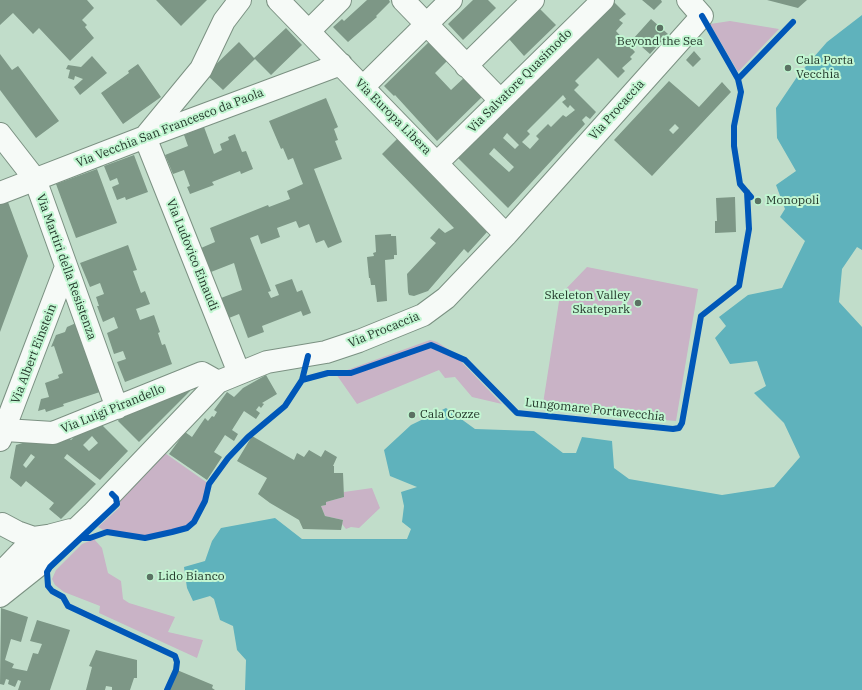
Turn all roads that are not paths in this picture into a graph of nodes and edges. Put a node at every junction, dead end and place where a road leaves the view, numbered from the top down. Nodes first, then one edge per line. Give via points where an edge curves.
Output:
1 (240, 0) edge
2 (278, 0) edge
3 (340, 0) edge
4 (403, 0) edge
5 (450, 0) edge
6 (533, 0) edge
7 (603, 0) edge
8 (688, 0) edge
9 (427, 25) junction
10 (308, 31) junction
11 (341, 64) junction
12 (466, 66) junction
13 (363, 87) junction
14 (500, 100) junction
15 (0, 134) edge
16 (145, 137) junction
17 (438, 162) junction
18 (35, 180) junction
19 (0, 193) edge
20 (506, 235) junction
21 (66, 267) junction
22 (239, 373) junction
23 (218, 382) junction
24 (117, 408) junction
25 (2, 435) edge
26 (53, 543) junction
27 (11, 545) edge
28 (26, 575) junction
29 (0, 596) edge

1 - 16 street via 224,21 201,69
2 - 10 street, Via Europa Libera
3 - 10 street
4 - 9 street
5 - 9 street
6 - 12 street
7 - 14 street, Via Salvatore Quasimodo
8 - 20 street, Via Procaccia via 702,16
9 - 12 street
9 - 13 street
10 - 11 street, Via Europa Libera
11 - 13 street, Via Europa Libera
11 - 16 street, Via Vecchia San Francesco da Paola
12 - 14 street
13 - 17 street, Via Europa Libera
14 - 17 street, Via Salvatore Quasimodo
15 - 18 street, Via Martiri della Resistenza
16 - 18 street, Via Vecchia San Francesco da Paola
16 - 22 street, Via Ludovico Einaudi
17 - 20 street, Via Europa Libera
18 - 19 street, Via Vecchia San Francesco da Paola
18 - 21 street, Via Martiri della Resistenza
20 - 22 street, Via Procaccia via 446,298 423,315 326,352 266,362
21 - 24 street, Via Martiri della Resistenza
21 - 25 street, Via Albert Einstein
22 - 23 street, Via Procaccia
23 - 24 street, Via Luigi Pirandello via 202,373
23 - 26 street, Via Procaccia via 76,528
24 - 25 street, Via Luigi Pirandello via 53,433
26 - 27 street, Via Procaccia
26 - 28 street, Via Procaccia
27 - 28 street via 28,566
28 - 29 street, Via Procaccia

